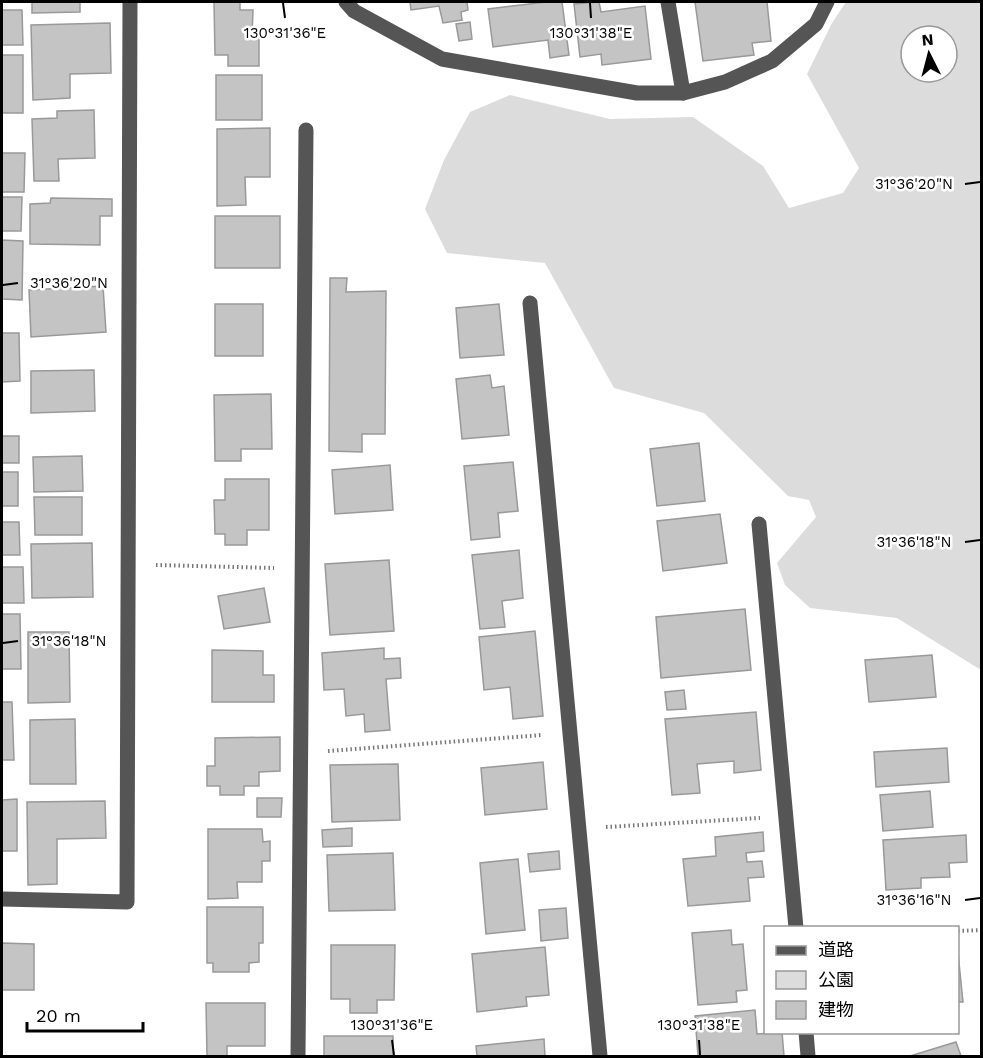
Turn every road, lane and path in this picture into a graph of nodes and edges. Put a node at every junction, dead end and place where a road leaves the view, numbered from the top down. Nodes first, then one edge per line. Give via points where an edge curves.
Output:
1 (130, 2) edge
2 (346, 2) edge
3 (668, 2) edge
4 (827, 2) edge
5 (683, 93) junction
6 (306, 130) dead end
7 (530, 303) dead end
8 (759, 524) dead end
9 (128, 564) junction
10 (302, 569) junction
11 (569, 733) junction
12 (301, 753) junction
13 (786, 817) junction
14 (578, 829) junction
15 (2, 899) edge
16 (796, 926) edge
17 (981, 930) edge
18 (959, 931) edge
19 (806, 1034) edge
20 (298, 1056) edge
21 (600, 1056) edge
22 (808, 1056) edge

1 - 9 street
2 - 5 street via 354,11 442,59 637,93
3 - 5 street
4 - 5 street via 816,24 772,61 725,82
6 - 10 street
7 - 11 street
8 - 13 street
9 - 10 path
9 - 15 street via 127,902
10 - 12 street
11 - 12 path
11 - 14 street
12 - 20 street
13 - 14 path
13 - 16 street
14 - 21 street
17 - 18 path
19 - 22 street

